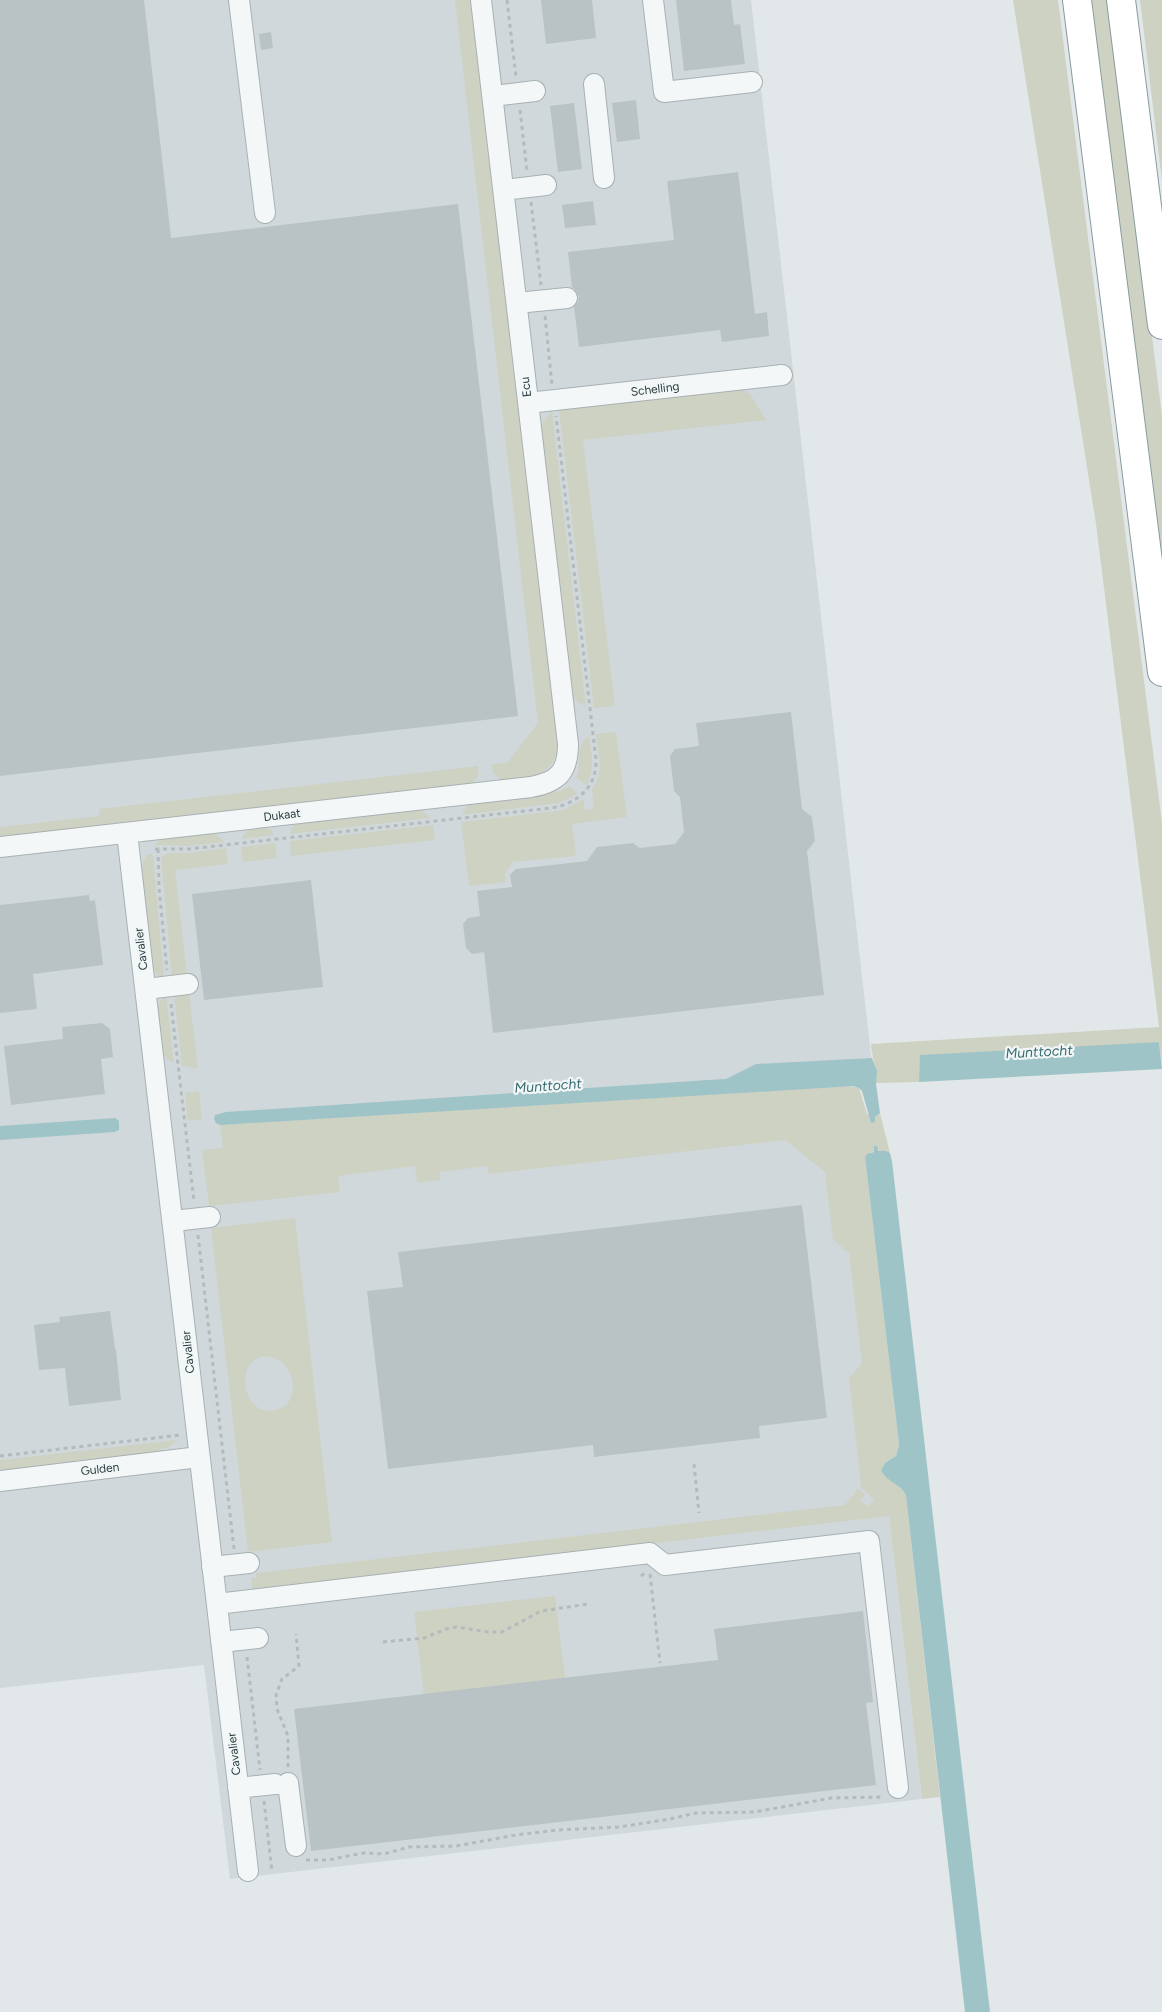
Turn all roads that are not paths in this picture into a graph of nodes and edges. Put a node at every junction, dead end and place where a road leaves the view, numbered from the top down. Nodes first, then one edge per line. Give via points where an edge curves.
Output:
1 (239, 0) edge
2 (482, 0) edge
3 (653, 0) edge
4 (1077, 0) edge
5 (1121, 0) edge
6 (752, 82) dead end
7 (594, 84) dead end
8 (535, 92) dead end
9 (493, 96) junction
10 (604, 178) dead end
11 (546, 185) dead end
12 (504, 190) junction
13 (266, 213) dead end
14 (567, 298) dead end
15 (517, 303) junction
16 (1162, 325) edge
17 (782, 375) dead end
18 (528, 403) junction
19 (1162, 672) edge
20 (562, 774) joint
21 (127, 833) junction
22 (0, 848) edge
23 (179, 986) road end
24 (146, 989) junction
25 (203, 1218) road end
26 (173, 1221) junction
27 (200, 1457) junction
28 (0, 1481) edge
29 (243, 1564) road end
30 (212, 1567) junction
31 (217, 1604) junction
32 (251, 1638) road end
33 (221, 1642) junction
34 (238, 1788) junction
35 (891, 1792) road end
36 (296, 1846) road end
37 (248, 1871) dead end

1 - 13 street
2 - 9 street, Ecu
3 - 6 street via 664,92
4 - 19 highway
5 - 16 highway
7 - 10 street
8 - 9 street
9 - 12 street, Ecu
11 - 12 street
12 - 15 street, Ecu
14 - 15 street
15 - 18 street, Ecu
17 - 18 street, Schelling
18 - 20 street, Ecu via 568,744
20 - 21 street, Dukaat via 552,781 531,786
21 - 22 street, Dukaat
21 - 24 street, Cavalier
23 - 24 street
24 - 26 street, Cavalier
25 - 26 street
26 - 27 street, Cavalier
27 - 28 street, Gulden
27 - 30 street, Cavalier
29 - 30 street
30 - 31 street, Cavalier
31 - 33 street, Cavalier
31 - 35 street via 650,1553 665,1564 869,1541
32 - 33 street
33 - 34 street, Cavalier
34 - 36 street via 278,1779
34 - 37 street, Cavalier

